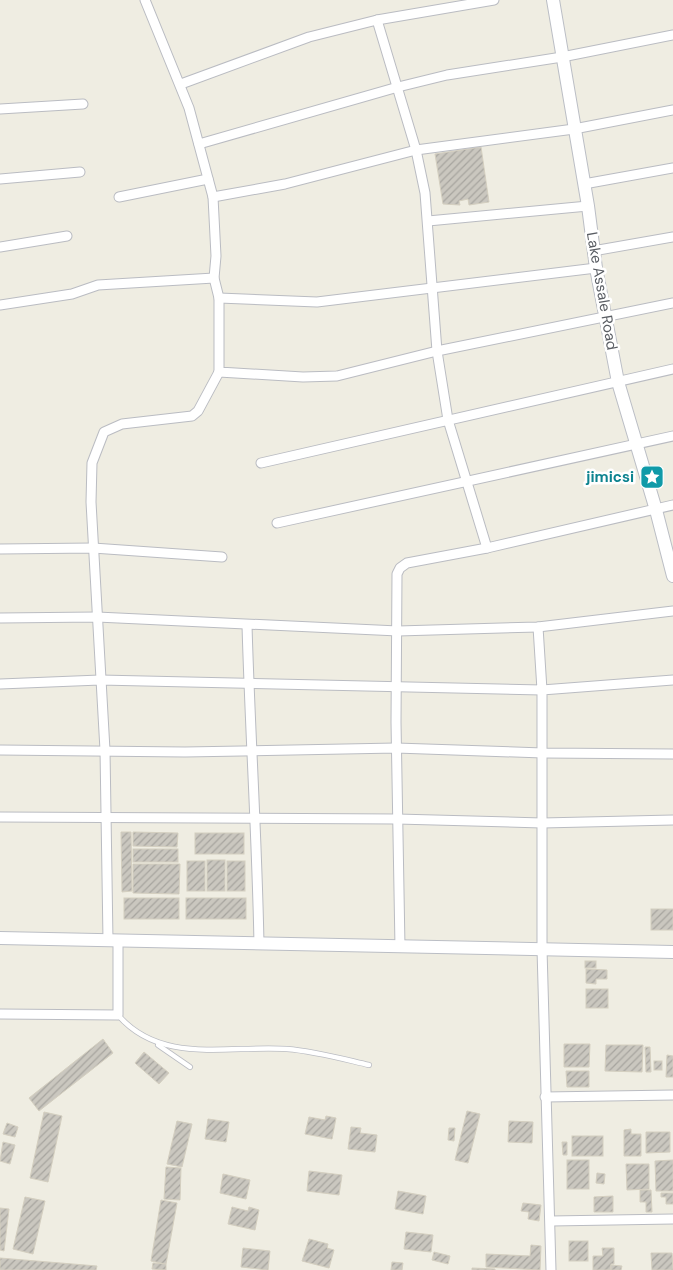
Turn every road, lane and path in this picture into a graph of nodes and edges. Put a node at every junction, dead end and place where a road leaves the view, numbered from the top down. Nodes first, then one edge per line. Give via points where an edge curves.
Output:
1 (145, 0) edge
2 (494, 0) edge
3 (555, 1) edge
4 (377, 20) junction
5 (673, 36) edge
6 (562, 57) junction
7 (180, 84) junction
8 (398, 87) junction
9 (83, 104) dead end
10 (0, 109) edge
11 (673, 110) edge
12 (574, 129) junction
13 (199, 144) junction
14 (416, 150) junction
15 (673, 168) edge
16 (80, 172) dead end
17 (0, 179) edge
18 (208, 179) junction
19 (584, 184) junction
20 (119, 197) dead end
21 (213, 197) junction
22 (588, 206) junction
23 (428, 221) junction
24 (67, 236) dead end
25 (673, 237) edge
26 (0, 247) edge
27 (593, 251) junction
28 (596, 268) junction
29 (214, 278) junction
30 (433, 287) junction
31 (219, 298) junction
32 (673, 303) edge
33 (0, 305) edge
34 (605, 317) junction
35 (437, 351) junction
36 (673, 369) edge
37 (218, 372) junction
38 (618, 382) junction
39 (448, 420) junction
40 (673, 436) edge
41 (636, 446) junction
42 (261, 463) dead end
43 (466, 482) junction
44 (673, 505) edge
45 (656, 510) junction
46 (277, 523) dead end
47 (93, 548) junction
48 (488, 548) junction
49 (0, 549) edge
50 (222, 557) dead end
51 (673, 573) edge
52 (673, 611) edge
53 (97, 617) junction
54 (0, 618) edge
55 (247, 625) junction
56 (538, 627) junction
57 (398, 631) junction
58 (100, 680) junction
59 (673, 680) edge
60 (0, 684) edge
61 (248, 685) junction
62 (396, 686) junction
63 (542, 690) junction
64 (396, 748) junction
65 (0, 750) edge
66 (105, 750) junction
67 (250, 751) junction
68 (543, 753) junction
69 (673, 754) edge
70 (0, 817) edge
71 (107, 817) junction
72 (256, 819) junction
73 (397, 819) junction
74 (673, 820) edge
75 (542, 823) junction
76 (0, 938) edge
77 (113, 940) junction
78 (259, 944) junction
79 (400, 947) junction
80 (542, 949) junction
81 (673, 952) edge
82 (0, 1014) edge
83 (118, 1015) junction
84 (155, 1044) junction
85 (369, 1065) dead end
86 (190, 1067) dead end
87 (673, 1095) edge
88 (545, 1097) junction
89 (673, 1219) edge
90 (551, 1221) junction
91 (551, 1270) edge

1 - 7 street
2 - 4 street
3 - 6 main road, Lake Assale Road
4 - 7 street via 309,37
4 - 8 street
5 - 6 street
6 - 8 street via 447,75
6 - 12 main road, Lake Assale Road
7 - 13 street
8 - 13 street
8 - 14 street
9 - 10 street
11 - 12 street
12 - 14 street
12 - 19 main road, Lake Assale Road
13 - 18 street
14 - 21 street via 284,184
14 - 23 street
15 - 19 street
16 - 17 street
18 - 20 street
18 - 21 street
19 - 22 main road, Lake Assale Road
21 - 29 street
22 - 23 street
22 - 27 main road, Lake Assale Road
23 - 30 street
24 - 26 street
25 - 27 street
27 - 28 main road, Lake Assale Road
28 - 30 street
28 - 34 main road, Lake Assale Road
29 - 31 street
29 - 33 street via 98,285 72,294
30 - 31 street via 317,302
30 - 35 street
31 - 37 street
32 - 34 street
34 - 35 street
34 - 38 main road, Lake Assale Road
35 - 37 street via 337,376
35 - 39 street
36 - 38 street
37 - 47 street via 198,411 192,416 122,424 104,432 92,463
38 - 39 street
38 - 41 main road, Lake Assale Road
39 - 42 street
39 - 43 street
40 - 41 street
41 - 43 street
41 - 45 main road, Lake Assale Road
43 - 46 street
43 - 48 street
44 - 45 street
45 - 48 street
45 - 51 main road, Lake Assale Road
47 - 49 street
47 - 50 street
47 - 53 street
48 - 57 street via 407,563 400,568
52 - 56 street
53 - 54 street
53 - 55 street
53 - 58 street
55 - 57 street
55 - 61 street
56 - 57 street
56 - 63 street
57 - 62 street
58 - 60 street
58 - 61 street
58 - 66 street
59 - 63 street
61 - 62 street
61 - 67 street
62 - 63 street
62 - 64 street
63 - 68 street
64 - 67 street
64 - 68 street
64 - 73 street
65 - 66 street
66 - 67 street
66 - 71 street
67 - 72 street
68 - 69 street
68 - 75 street
70 - 71 street
71 - 72 street
71 - 77 street
72 - 73 street
72 - 78 street
73 - 75 street
73 - 79 street
74 - 75 street
75 - 80 street
76 - 77 main road
77 - 78 main road
77 - 83 street
78 - 79 main road
79 - 80 main road
80 - 81 main road
80 - 88 street
82 - 83 street
83 - 84 lane
84 - 85 lane via 203,1050 288,1049
84 - 86 lane
87 - 88 street
88 - 90 street
89 - 90 street
90 - 91 street

